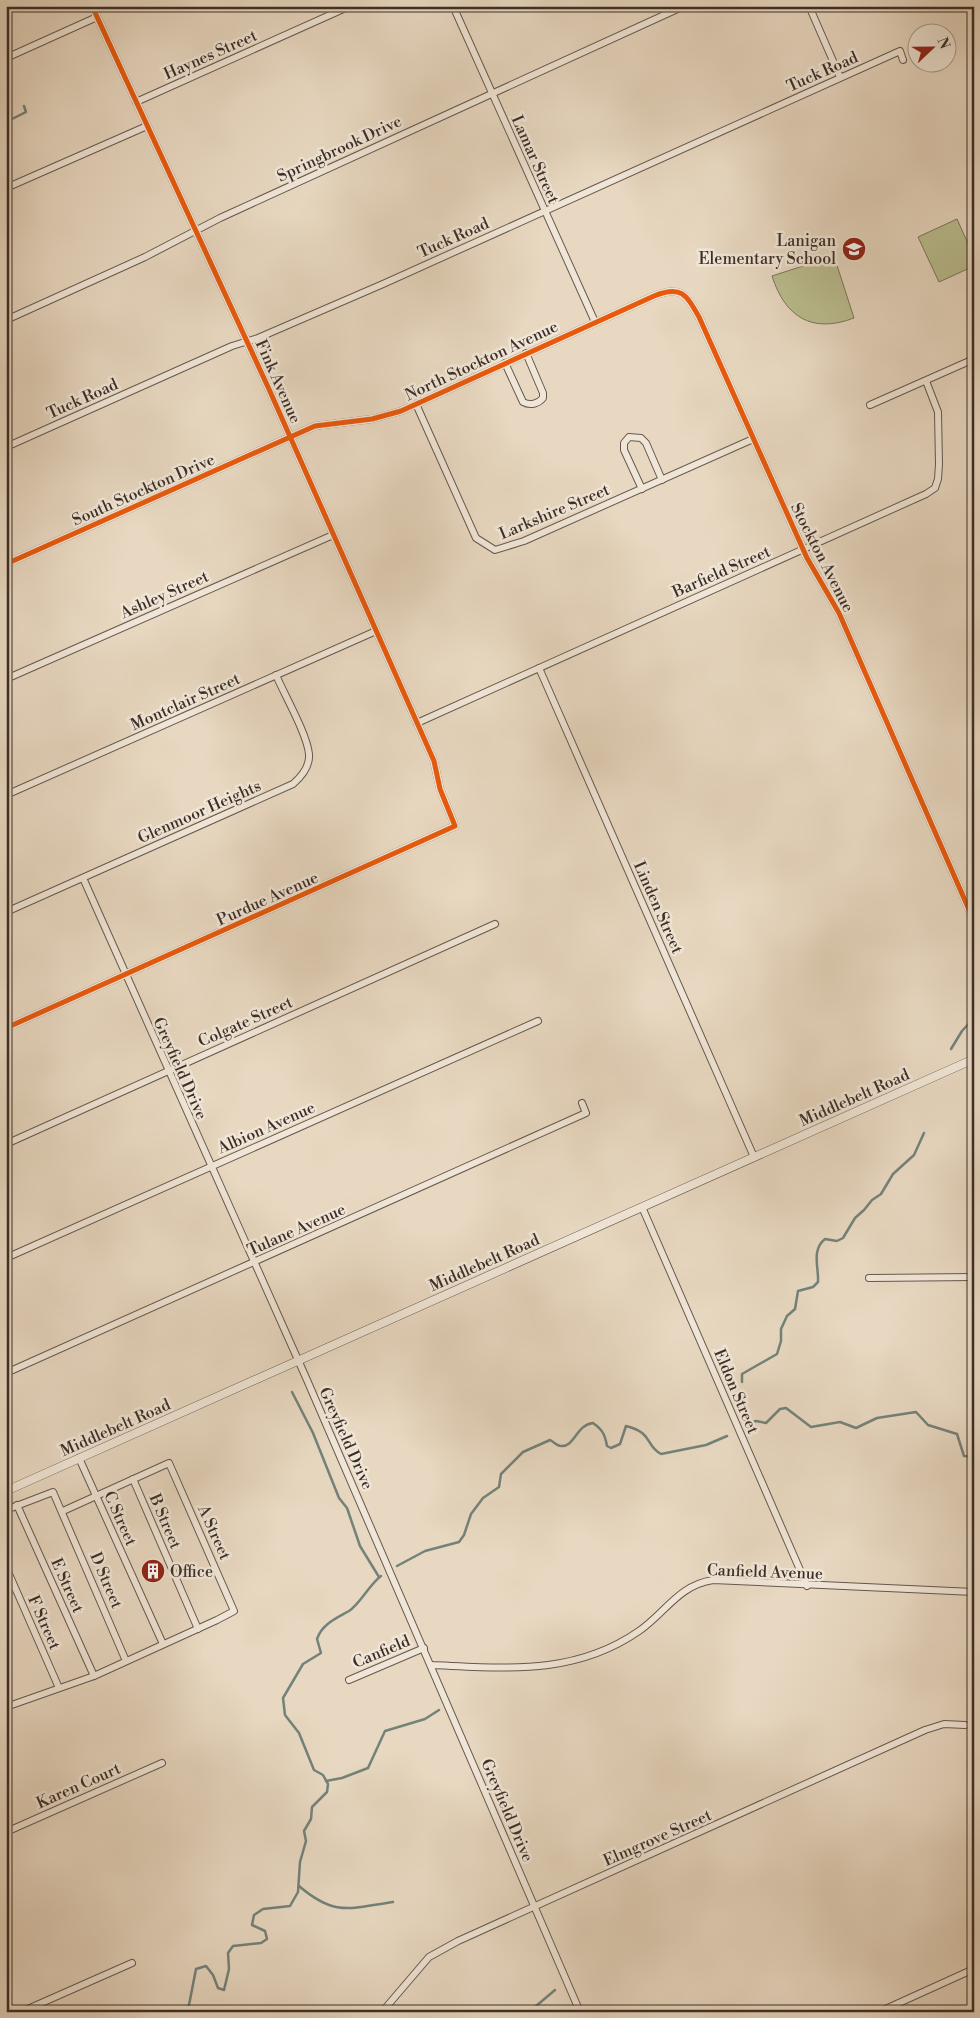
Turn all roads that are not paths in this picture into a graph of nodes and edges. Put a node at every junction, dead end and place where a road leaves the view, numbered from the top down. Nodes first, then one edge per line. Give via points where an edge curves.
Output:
1 (92, 6) edge
2 (350, 6) edge
3 (453, 6) edge
4 (684, 6) edge
5 (809, 6) edge
6 (97, 17) junction
7 (6, 58) edge
8 (904, 60) dead end
9 (840, 77) junction
10 (492, 93) junction
11 (136, 102) junction
12 (147, 126) junction
13 (6, 188) edge
14 (543, 211) junction
15 (197, 231) junction
16 (678, 292) joint
17 (6, 320) edge
18 (595, 322) junction
19 (247, 342) junction
20 (526, 353) junction
21 (974, 359) edge
22 (505, 363) junction
23 (926, 381) junction
24 (416, 404) junction
25 (870, 406) dead end
26 (290, 437) junction
27 (753, 439) junction
28 (6, 447) edge
29 (662, 480) junction
30 (642, 489) junction
31 (332, 535) junction
32 (803, 550) junction
33 (6, 564) edge
34 (376, 632) junction
35 (539, 668) junction
36 (276, 676) junction
37 (6, 679) edge
38 (417, 723) junction
39 (6, 795) edge
40 (455, 826) joint
41 (83, 878) junction
42 (6, 912) edge
43 (974, 921) edge
44 (494, 924) dead end
45 (125, 975) junction
46 (538, 1021) dead end
47 (6, 1028) edge
48 (974, 1059) edge
49 (168, 1071) junction
50 (582, 1103) dead end
51 (6, 1144) edge
52 (754, 1157) junction
53 (211, 1167) junction
54 (642, 1207) junction
55 (6, 1258) edge
56 (254, 1263) junction
57 (974, 1277) edge
58 (869, 1278) dead end
59 (298, 1360) junction
60 (6, 1373) edge
61 (79, 1458) junction
62 (133, 1479) junction
63 (6, 1491) edge
64 (96, 1496) junction
65 (17, 1506) junction
66 (6, 1510) edge
67 (63, 1511) junction
68 (6, 1567) edge
69 (807, 1586) junction
70 (974, 1592) edge
71 (198, 1629) junction
72 (163, 1644) junction
73 (424, 1648) junction
74 (126, 1661) junction
75 (431, 1665) junction
76 (94, 1676) junction
77 (349, 1680) dead end
78 (59, 1688) junction
79 (6, 1707) edge
80 (965, 1725) dead end
81 (162, 1763) dead end
82 (6, 1832) edge
83 (534, 1907) junction
84 (132, 1963) dead end
85 (969, 1971) edge
86 (21, 2012) edge
87 (382, 2012) edge
88 (580, 2012) edge
89 (879, 2012) edge

1 - 6 street, Fink Avenue
2 - 11 street, Haynes Street
3 - 10 street, Lamar Street
4 - 10 street, Springbrook Drive
5 - 9 street
6 - 7 street
6 - 11 street, Fink Avenue
8 - 9 street, Tuck Road via 900,51
9 - 14 street, Tuck Road
10 - 14 street, Lamar Street
10 - 15 street, Springbrook Drive
11 - 12 street, Fink Avenue
12 - 13 street
12 - 15 street, Fink Avenue
14 - 18 street, Lamar Street
14 - 19 street, Tuck Road
15 - 17 street, Springbrook Drive
15 - 19 street, Fink Avenue
16 - 18 street, North Stockton Avenue via 667,291
16 - 27 street, Stockton Avenue via 688,298 699,317
18 - 20 street, North Stockton Avenue
19 - 26 street, Fink Avenue
19 - 28 street, Tuck Road
20 - 22 street, North Stockton Avenue
20 - 22 street, North Stockton Avenue via 543,393 536,404 524,402
21 - 23 street
22 - 24 street, North Stockton Avenue
23 - 25 street
23 - 32 street, Barfield Street via 938,412 939,464 935,488
24 - 26 street, North Stockton Avenue via 383,416 315,426
24 - 30 street, Larkshire Street via 476,538 495,550 524,541
26 - 31 street, Fink Avenue
26 - 33 street, South Stockton Drive
27 - 29 street, Larkshire Street
27 - 32 street, Stockton Avenue
29 - 30 street, Larkshire Street
29 - 30 street via 646,443 641,438 629,437 624,443 624,450
31 - 34 street, Fink Avenue
31 - 37 street, Ashley Street
32 - 35 street, Barfield Street
32 - 43 street, Stockton Avenue via 839,613
34 - 36 street, Montclair Street
34 - 38 street, Fink Avenue
35 - 38 street, Barfield Street
35 - 52 street, Linden Street
36 - 39 street, Montclair Street
36 - 41 street, Glenmoor Heights via 309,755 301,777 284,789
38 - 40 street, Fink Avenue via 434,761 440,790
40 - 45 street, Purdue Avenue
41 - 42 street, Glenmoor Heights
41 - 45 street, Greyfield Drive
44 - 49 street, Colgate Street
45 - 47 street, Purdue Avenue
45 - 49 street, Greyfield Drive
46 - 53 street, Albion Avenue
48 - 52 street, Middlebelt Road
49 - 51 street, Colgate Street
49 - 53 street, Greyfield Drive
50 - 56 street, Tulane Avenue via 586,1113
52 - 54 street, Middlebelt Road
53 - 55 street, Albion Avenue
53 - 56 street, Greyfield Drive
54 - 59 street, Middlebelt Road
54 - 69 street, Eldon Street
56 - 59 street, Greyfield Drive
56 - 60 street, Tulane Avenue
57 - 58 street
59 - 61 street, Middlebelt Road
59 - 73 street, Greyfield Drive
61 - 63 street, Middlebelt Road
61 - 64 street, C Street
62 - 64 street, A Street
62 - 71 street, B Street
62 - 71 street, A Street via 169,1463 234,1610
64 - 67 street, A Street
64 - 72 street, C Street
65 - 66 street
65 - 67 street, D Street via 53,1492
65 - 76 street, E Street
67 - 74 street, D Street
68 - 78 street, F Street
69 - 70 street, Canfield Avenue
69 - 75 street, Canfield Avenue via 713,1580 698,1583 678,1596 639,1631 588,1657 566,1664 531,1668
71 - 72 street
72 - 74 street
73 - 75 street, Greyfield Drive
73 - 77 street, Canfield
74 - 76 street
75 - 83 street, Greyfield Drive
76 - 78 street
78 - 79 street
80 - 83 street, Elmgrove Street via 944,1724 925,1730
81 - 82 street, Karen Court
83 - 87 street, Elmgrove Street via 438,1950 416,1970
83 - 88 street, Greyfield Drive
84 - 86 street
85 - 89 street

